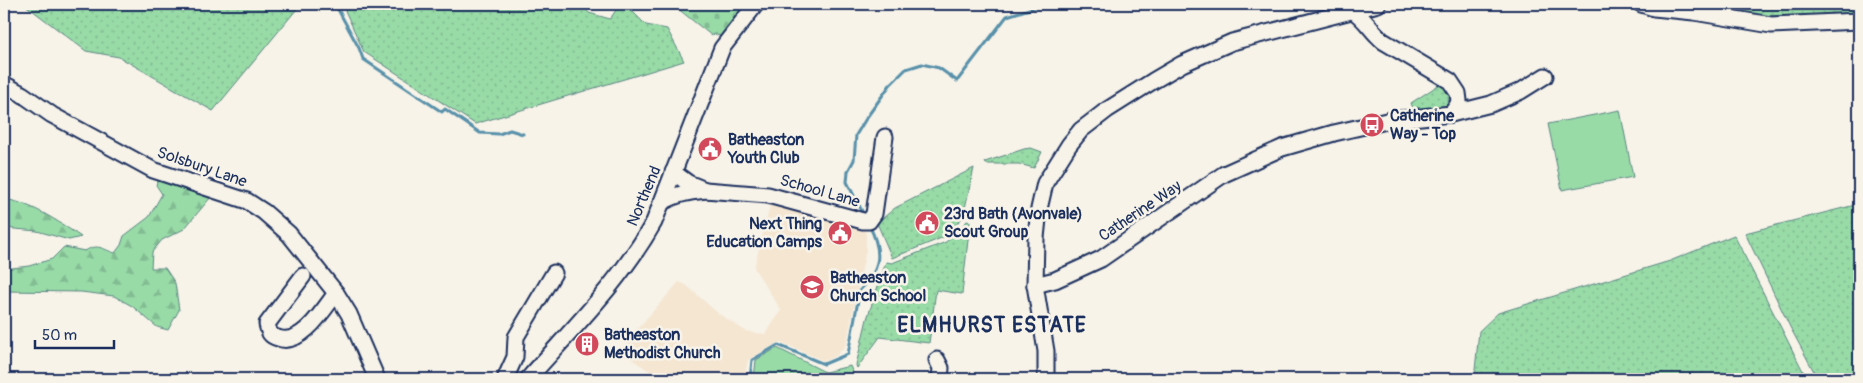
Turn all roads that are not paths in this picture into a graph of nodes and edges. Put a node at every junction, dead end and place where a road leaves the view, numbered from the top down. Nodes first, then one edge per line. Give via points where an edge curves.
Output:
1 (756, 4) edge
2 (1378, 4) edge
3 (1641, 4) edge
4 (1352, 10) junction
5 (1859, 21) edge
6 (1545, 76) dead end
7 (4, 84) edge
8 (1451, 114) junction
9 (885, 137) dead end
10 (673, 172) junction
11 (705, 190) junction
12 (661, 203) junction
13 (554, 273) dead end
14 (304, 276) dead end
15 (1036, 285) junction
16 (336, 293) junction
17 (937, 360) dead end
18 (377, 379) edge
19 (505, 379) edge
20 (528, 379) edge
21 (940, 379) edge
22 (1046, 379) edge

1 - 10 street, Northend via 722,48
2 - 4 street
3 - 5 street via 1771,25
4 - 8 street via 1361,15 1383,41 1450,82 1459,100
4 - 15 street via 1232,42 1182,64 1129,95 1081,130 1045,183 1036,238
6 - 8 street, Catherine Way via 1491,104
7 - 16 street, Solsbury Lane via 60,120 153,170 247,201 289,234
8 - 15 street, Catherine Way via 1391,120 1282,148 1224,174 1100,259
9 - 11 street, School Lane via 874,214 866,221 768,194
10 - 11 street, School Lane via 688,184
10 - 12 street, Northend
11 - 12 street, School Lane via 685,192
12 - 20 street, Northend via 644,240 618,276
13 - 19 street via 516,338 515,358
14 - 16 street via 267,324 273,337 293,339 304,332
15 - 22 street via 1046,351
16 - 18 street, Solsbury Lane via 349,314
17 - 21 street via 941,368

